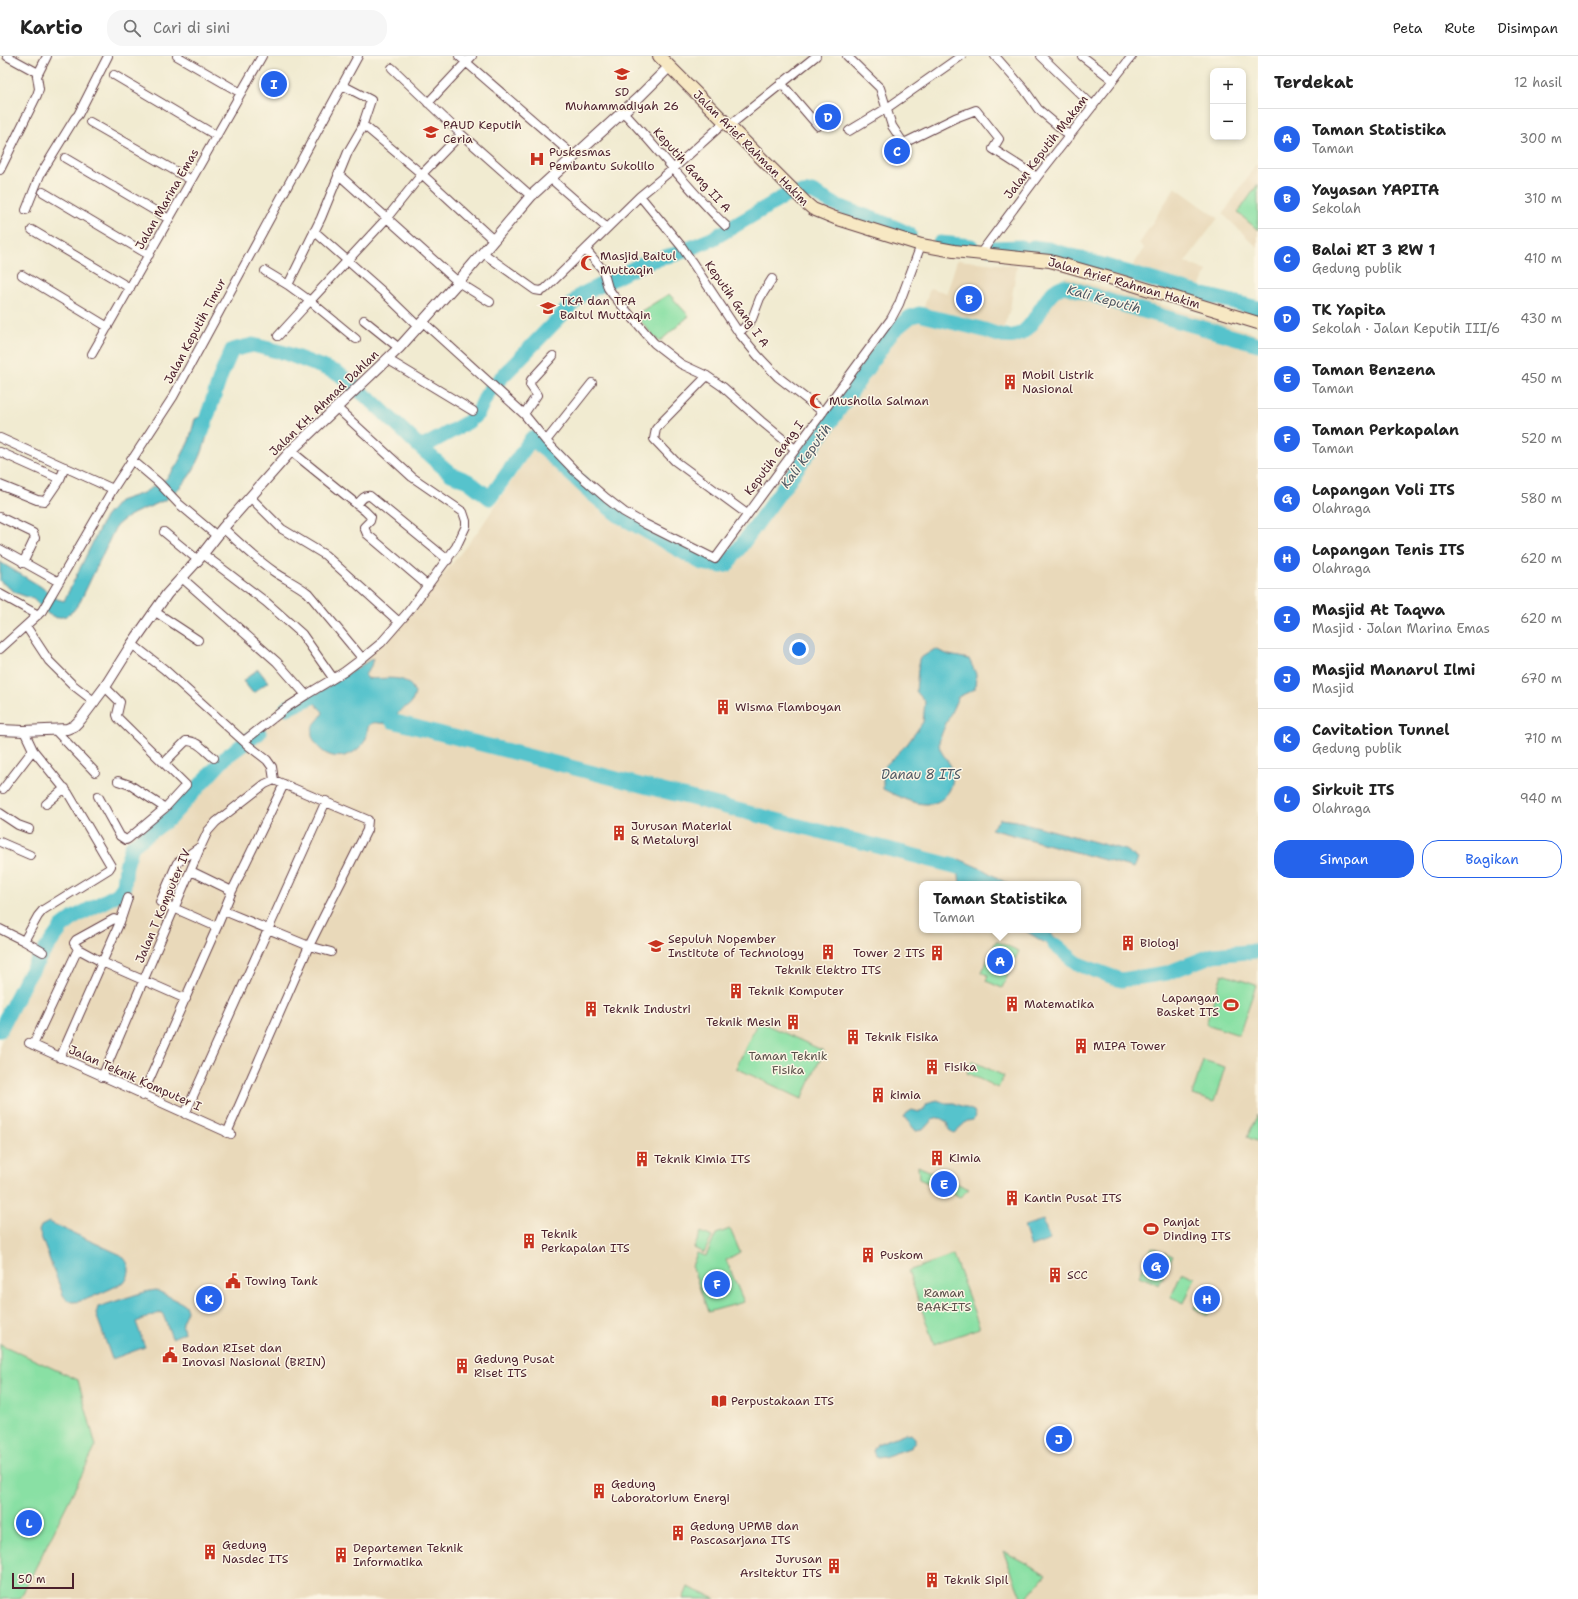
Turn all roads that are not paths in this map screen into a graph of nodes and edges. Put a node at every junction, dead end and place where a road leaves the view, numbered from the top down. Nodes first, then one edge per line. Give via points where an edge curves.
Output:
1 (7, 56) edge
2 (47, 56) edge
3 (108, 56) edge
4 (177, 56) edge
5 (262, 56) edge
6 (358, 56) edge
7 (459, 56) edge
8 (659, 56) edge
9 (816, 56) edge
10 (847, 56) edge
11 (961, 56) edge
12 (995, 56) edge
13 (1041, 56) edge
14 (1082, 56) edge
15 (1132, 56) edge
16 (469, 59) edge
17 (669, 67) junction
18 (392, 68) dead end
19 (38, 73) junction
20 (114, 75) dead end
21 (1113, 80) junction
22 (781, 84) junction
23 (342, 85) junction
24 (241, 93) junction
25 (428, 103) junction
26 (1093, 106) junction
27 (887, 108) junction
28 (623, 112) junction
29 (90, 122) dead end
30 (727, 124) junction
31 (818, 126) dead end
32 (364, 128) junction
33 (849, 131) dead end
34 (461, 134) junction
35 (217, 136) junction
36 (1070, 136) junction
37 (574, 156) junction
38 (65, 158) dead end
39 (673, 169) junction
40 (0, 170) edge
41 (338, 174) junction
42 (422, 174) junction
43 (1037, 177) junction
44 (550, 178) junction
45 (192, 180) junction
46 (43, 192) dead end
47 (531, 196) junction
48 (640, 196) junction
49 (26, 210) dead end
50 (169, 219) junction
51 (386, 219) junction
52 (726, 226) dead end
53 (607, 228) junction
54 (32, 230) dead end
55 (314, 231) junction
56 (494, 239) junction
57 (921, 245) junction
58 (586, 250) junction
59 (483, 252) junction
60 (980, 254) junction
61 (149, 255) junction
62 (347, 260) junction
63 (265, 271) dead end
64 (22, 275) dead end
65 (772, 279) dead end
66 (458, 282) junction
67 (288, 285) junction
68 (130, 288) junction
69 (310, 302) junction
70 (490, 302) dead end
71 (364, 320) dead end
72 (1258, 323) edge
73 (421, 324) junction
74 (108, 327) junction
75 (739, 333) junction
76 (278, 336) dead end
77 (356, 339) dead end
78 (399, 348) junction
79 (92, 354) dead end
80 (554, 356) dead end
81 (387, 359) junction
82 (707, 376) junction
83 (592, 383) dead end
84 (337, 408) junction
85 (473, 411) dead end
86 (823, 412) junction
87 (524, 414) junction
88 (0, 438) edge
89 (546, 442) junction
90 (795, 449) junction
91 (291, 451) junction
92 (0, 452) edge
93 (131, 459) junction
94 (65, 467) junction
95 (60, 478) junction
96 (0, 485) edge
97 (113, 489) junction
98 (251, 498) junction
99 (357, 504) junction
100 (747, 514) junction
101 (0, 517) edge
102 (223, 528) junction
103 (164, 532) dead end
104 (216, 536) junction
105 (0, 549) edge
106 (200, 557) junction
107 (448, 560) junction
108 (23, 563) junction
109 (182, 578) junction
110 (58, 582) junction
111 (428, 586) junction
112 (0, 594) edge
113 (154, 611) junction
114 (40, 613) junction
115 (399, 622) junction
116 (26, 626) junction
117 (0, 638) edge
118 (198, 640) dead end
119 (9, 641) junction
120 (132, 644) junction
121 (0, 649) edge
122 (362, 658) junction
123 (333, 678) junction
124 (105, 687) junction
125 (306, 694) junction
126 (95, 702) junction
127 (0, 730) edge
128 (54, 730) junction
129 (24, 731) junction
130 (246, 743) junction
131 (33, 750) junction
132 (214, 758) dead end
133 (164, 764) junction
134 (95, 772) dead end
135 (274, 780) junction
136 (118, 781) dead end
137 (284, 784) junction
138 (65, 788) junction
139 (3, 789) dead end
140 (98, 796) dead end
141 (326, 802) junction
142 (46, 804) dead end
143 (165, 808) junction
144 (0, 813) edge
145 (29, 829) dead end
146 (0, 842) edge
147 (201, 846) junction
148 (30, 855) dead end
149 (191, 871) junction
150 (232, 891) junction
151 (128, 898) dead end
152 (175, 908) junction
153 (224, 911) junction
154 (120, 922) junction
155 (218, 927) junction
156 (0, 929) edge
157 (268, 929) junction
158 (24, 942) junction
159 (309, 946) junction
160 (78, 949) junction
161 (43, 952) dead end
162 (331, 952) dead end
163 (102, 962) junction
164 (144, 981) junction
165 (186, 999) junction
166 (60, 1058) junction
167 (102, 1077) junction
168 (142, 1096) junction
169 (185, 1114) junction

1 - 19 street
2 - 19 street
3 - 49 street via 78,115 40,175
4 - 24 street
5 - 24 street, Jalan Marina Emas
6 - 23 street, Jalan Keputih Timur
7 - 16 street
8 - 17 main road, Jalan Arief Rahman Hakim
9 - 22 street
10 - 27 street via 879,86
11 - 27 street
12 - 36 street via 1019,82 1038,109
13 - 26 street
14 - 21 street
15 - 21 street, Jalan Keputih Makam
16 - 25 street
16 - 37 street
17 - 28 street, Jalan KH. Ahmad Dahlan
17 - 30 main road, Jalan Arief Rahman Hakim
18 - 25 street
19 - 40 street via 37,95
20 - 35 street
21 - 26 street, Jalan Keputih Makam
22 - 30 street
22 - 31 street
23 - 32 street via 371,100
23 - 93 street, Jalan Keputih Timur via 173,397
24 - 35 street, Jalan Marina Emas
25 - 34 street
26 - 36 street, Jalan Keputih Makam
27 - 33 street
27 - 43 street via 892,126 904,142 975,110 999,140 993,149
28 - 37 street, Jalan KH. Ahmad Dahlan
28 - 39 street, Keputih Gang II A
29 - 45 street
30 - 39 street
30 - 57 main road, Jalan Arief Rahman Hakim via 813,209
32 - 41 street via 348,152
32 - 42 street
34 - 42 street
34 - 47 street
35 - 45 street, Jalan Marina Emas
36 - 43 street, Jalan Keputih Makam
37 - 44 street, Jalan KH. Ahmad Dahlan
38 - 50 street
39 - 48 street
39 - 52 street, Keputih Gang II A
41 - 51 street
41 - 55 street
42 - 51 street
42 - 56 street
43 - 60 street, Jalan Keputih Makam
44 - 47 street, Jalan KH. Ahmad Dahlan
44 - 53 street
45 - 50 street, Jalan Marina Emas
46 - 61 street
47 - 56 street, Jalan KH. Ahmad Dahlan
48 - 53 street
48 - 75 street, Keputih Gang I A via 688,255
50 - 61 street, Jalan Marina Emas
51 - 62 street
51 - 66 street
53 - 58 street
54 - 68 street
55 - 62 street
55 - 67 street
56 - 59 street, Jalan KH. Ahmad Dahlan
57 - 60 main road, Jalan Arief Rahman Hakim
57 - 86 street, Keputih Gang I via 891,319
58 - 59 street via 541,291 535,290
58 - 82 street via 604,273 608,288 654,343 681,364
59 - 66 street, Jalan KH. Ahmad Dahlan
60 - 72 main road, Jalan Arief Rahman Hakim via 1068,265
61 - 68 street, Jalan Marina Emas
62 - 69 street
62 - 73 street
63 - 67 street
64 - 74 street
65 - 75 street via 760,298 752,319
66 - 70 street
66 - 73 street, Jalan KH. Ahmad Dahlan
67 - 69 street
68 - 74 street, Jalan Marina Emas
69 - 76 street
69 - 77 street
71 - 78 street
73 - 78 street, Jalan KH. Ahmad Dahlan
73 - 87 street
74 - 79 street, Jalan Marina Emas
75 - 86 street, Keputih Gang I A via 778,376
78 - 81 street, Jalan KH. Ahmad Dahlan
80 - 87 street via 531,380 530,385 537,395
81 - 84 street, Jalan KH. Ahmad Dahlan
81 - 85 street
82 - 90 street
82 - 100 street via 656,429 655,441 675,460
83 - 89 street
84 - 91 street, Jalan KH. Ahmad Dahlan
84 - 107 street via 412,477 463,512 466,526
86 - 90 street, Keputih Gang I
87 - 89 street
88 - 94 street
89 - 100 street, Keputih Gang I via 575,471 624,512 715,559
90 - 100 street, Keputih Gang I
91 - 98 street, Jalan KH. Ahmad Dahlan
91 - 99 street
92 - 95 street
93 - 97 street, Jalan Keputih Timur
93 - 104 street
94 - 95 street
94 - 97 street
95 - 96 street via 47,499 42,501
97 - 110 street, Jalan Keputih Timur
98 - 102 street, Jalan KH. Ahmad Dahlan
98 - 115 street via 282,530 325,555
99 - 107 street via 362,498 370,496
99 - 111 street via 370,518 364,528 367,534
101 - 108 street via 33,533 36,538
102 - 104 street, Jalan KH. Ahmad Dahlan
102 - 122 street via 278,574 302,587
103 - 106 street
104 - 106 street, Jalan KH. Ahmad Dahlan
105 - 108 street
106 - 109 street, Jalan KH. Ahmad Dahlan
106 - 123 street via 266,602 302,634
107 - 111 street
108 - 110 street
109 - 113 street, Jalan KH. Ahmad Dahlan
109 - 125 street via 277,662
110 - 114 street, Jalan Keputih Timur
111 - 115 street
112 - 114 street
113 - 118 street
113 - 120 street, Jalan KH. Ahmad Dahlan
114 - 116 street, Jalan Keputih Timur
115 - 122 street via 381,643
116 - 119 street, Jalan Keputih Timur
116 - 126 street via 49,660 73,685
117 - 119 street
119 - 121 street, Jalan Keputih Timur
120 - 124 street, Jalan KH. Ahmad Dahlan
120 - 130 street via 164,669
122 - 123 street
123 - 125 street
124 - 126 street, Jalan KH. Ahmad Dahlan
124 - 133 street via 120,702 118,718
125 - 130 street
126 - 128 street, Jalan KH. Ahmad Dahlan via 74,726
127 - 129 street, Jalan KH. Ahmad Dahlan
128 - 129 street, Jalan KH. Ahmad Dahlan
128 - 134 street
129 - 131 street
130 - 135 street via 269,763
131 - 138 street
131 - 139 street
132 - 133 street via 196,742 186,741
133 - 143 street via 186,785
135 - 137 street
135 - 147 street, Jalan T Komputer IV via 265,784 216,822
136 - 143 street via 130,785
137 - 141 street
137 - 150 street
138 - 142 street
138 - 158 street via 111,866 43,910
140 - 143 street via 120,836 126,840
141 - 157 street
141 - 159 street via 368,820 369,825
144 - 145 street
146 - 148 street
147 - 149 street, Jalan T Komputer IV
147 - 152 street via 177,863 160,900 161,903
149 - 150 street
149 - 152 street, Jalan T Komputer IV
150 - 153 street
151 - 154 street
152 - 155 street
152 - 164 street, Jalan T Komputer IV
153 - 155 street
153 - 157 street
154 - 160 street via 114,919 76,940 74,943
154 - 163 street
155 - 165 street
156 - 158 street
157 - 159 street
157 - 169 street
158 - 161 street
159 - 162 street
159 - 169 street, Jalan Teknik Komputer I via 229,1134
160 - 163 street
160 - 166 street, Jalan Teknik Komputer I via 31,1044
163 - 164 street
163 - 166 street
164 - 165 street
164 - 167 street, Jalan T Komputer IV
165 - 168 street
166 - 167 street, Jalan Teknik Komputer I
167 - 168 street, Jalan Teknik Komputer I
168 - 169 street, Jalan Teknik Komputer I

